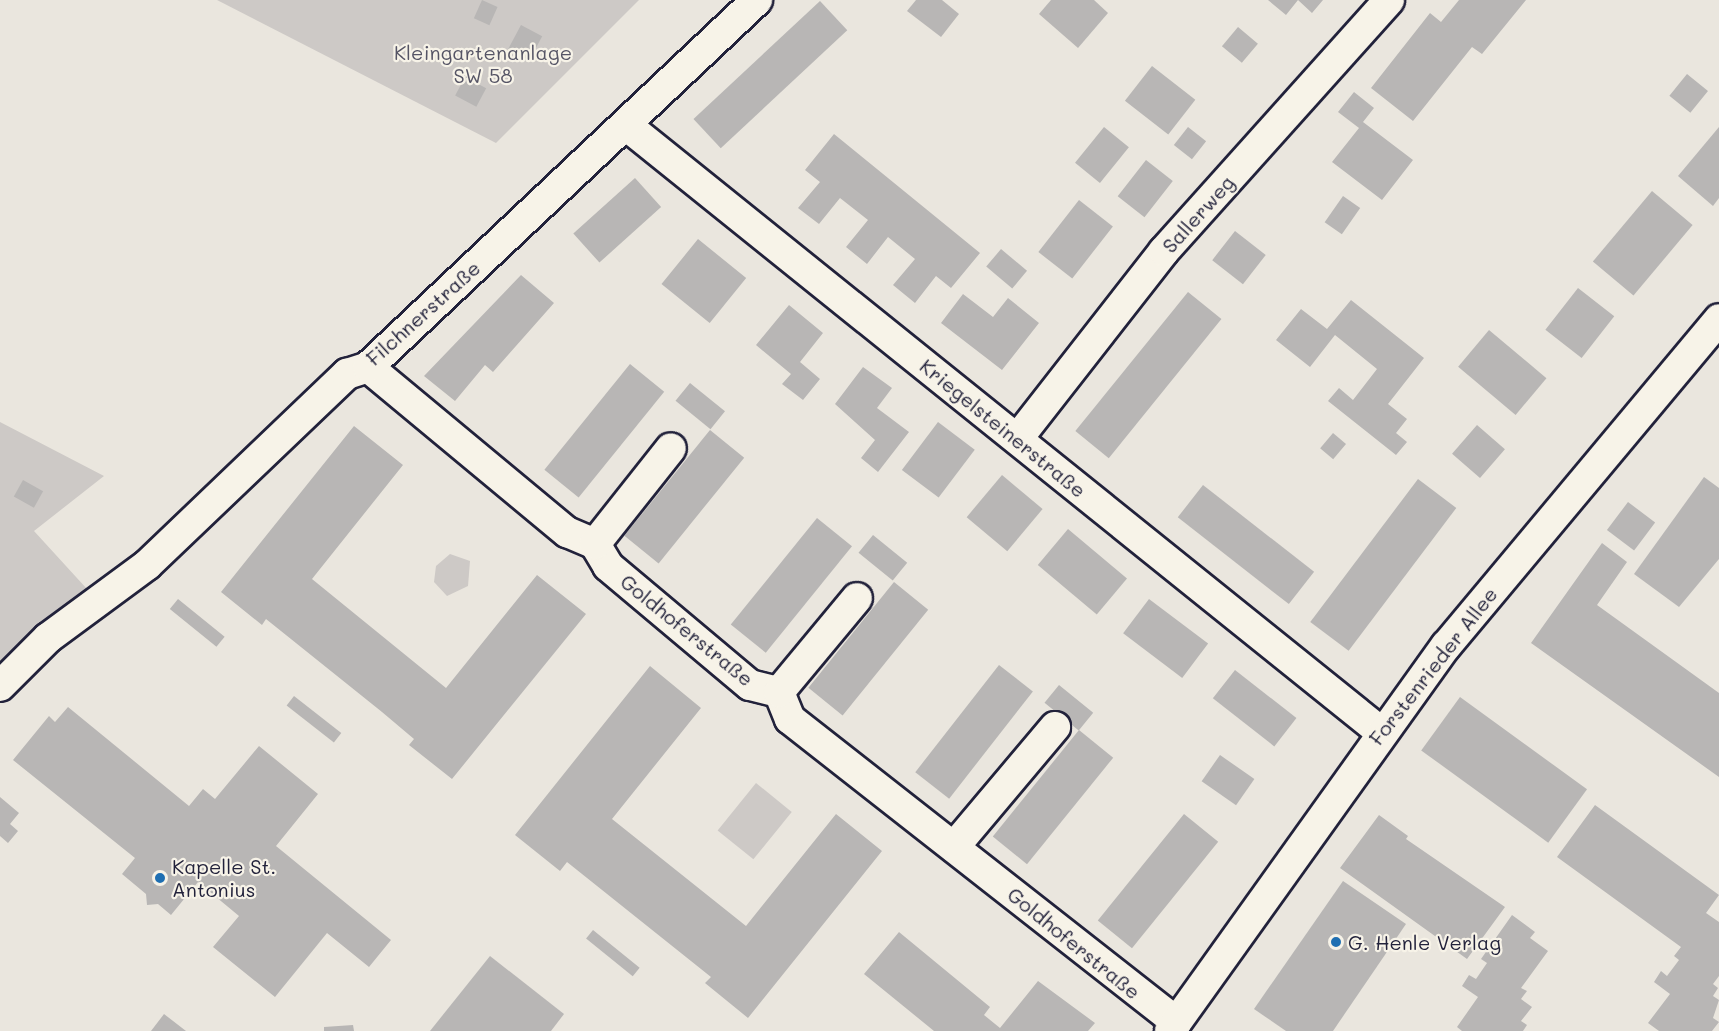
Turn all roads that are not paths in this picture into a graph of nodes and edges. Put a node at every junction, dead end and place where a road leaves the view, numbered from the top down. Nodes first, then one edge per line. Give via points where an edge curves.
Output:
1 (757, 0) edge
2 (1389, 0) edge
3 (626, 125) junction
4 (1719, 319) edge
5 (368, 367) junction
6 (1018, 438) junction
7 (671, 448) dead end
8 (595, 544) junction
9 (857, 598) dead end
10 (0, 686) edge
11 (779, 692) junction
12 (1055, 727) dead end
13 (1381, 732) junction
14 (954, 847) junction
15 (1173, 1026) edge

1 - 3 street, Filchnerstraße
2 - 6 street, Sallerweg via 1164,251
3 - 5 street, Filchnerstraße
3 - 6 street, Kriegelsteinerstraße
4 - 13 street, Forstenrieder Allee via 1485,597
5 - 8 street via 567,532
5 - 10 street, Filchnerstraße via 347,374 147,565 48,638
6 - 13 street, Kriegelsteinerstraße
7 - 8 street
8 - 11 street, Goldhoferstraße via 608,566 750,685
9 - 11 street
11 - 14 street, Goldhoferstraße via 790,718
12 - 14 street
13 - 15 street, Forstenrieder Allee
14 - 15 street, Goldhoferstraße

